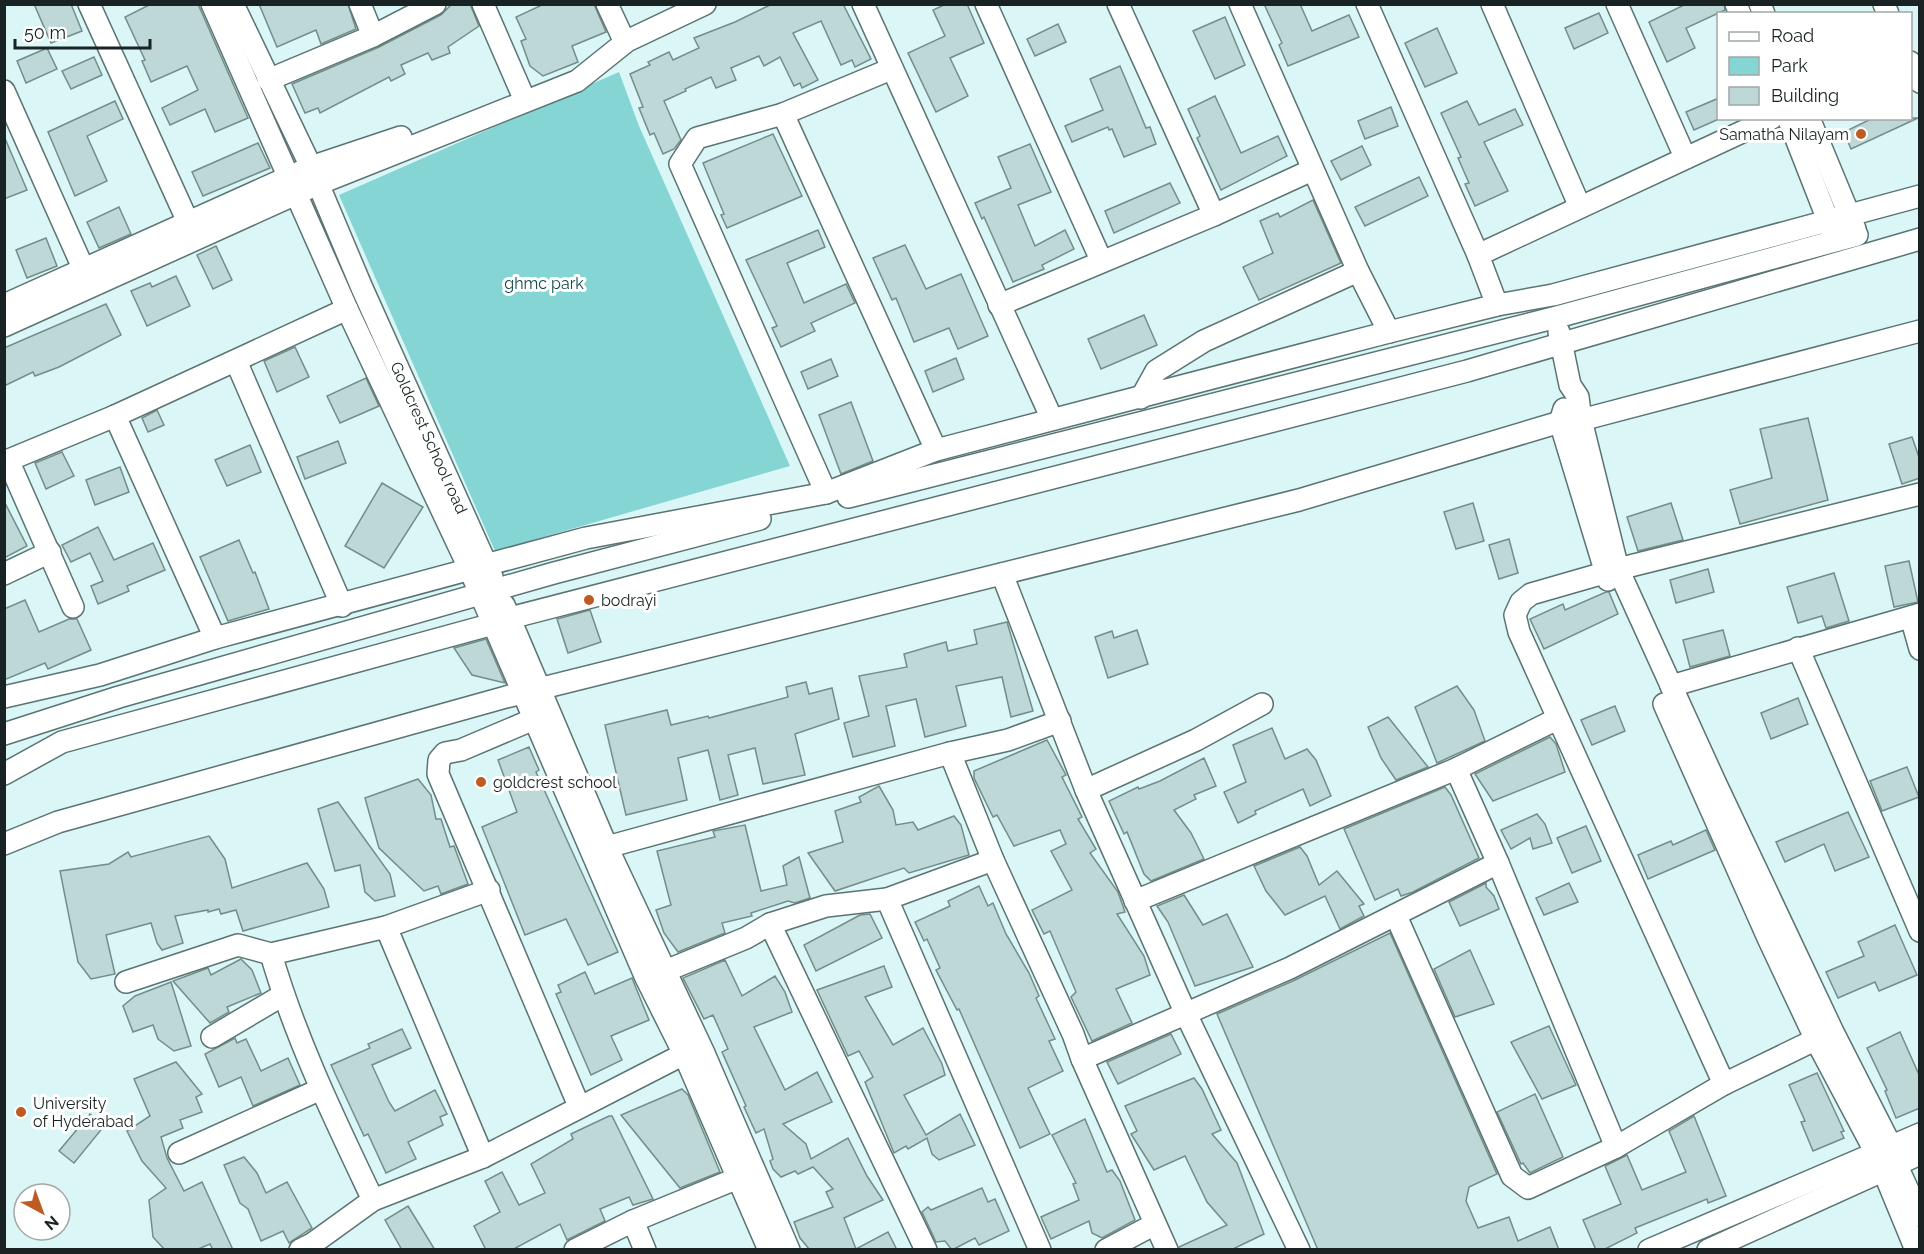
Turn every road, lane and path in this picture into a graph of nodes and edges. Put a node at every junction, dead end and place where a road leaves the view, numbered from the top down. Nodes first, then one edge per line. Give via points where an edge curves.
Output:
1 (89, 4) edge
2 (212, 4) edge
3 (233, 4) edge
4 (360, 4) edge
5 (435, 4) edge
6 (483, 4) edge
7 (607, 4) edge
8 (692, 4) edge
9 (705, 4) edge
10 (863, 4) edge
11 (986, 4) edge
12 (1118, 4) edge
13 (1240, 4) edge
14 (1367, 4) edge
15 (1492, 4) edge
16 (1617, 4) edge
17 (373, 36) junction
18 (622, 36) junction
19 (1912, 64) edge
20 (891, 69) junction
21 (268, 80) junction
22 (1920, 82) edge
23 (4, 91) edge
24 (523, 96) junction
25 (783, 114) junction
26 (1768, 120) edge
27 (1789, 120) edge
28 (1810, 120) edge
29 (1685, 157) junction
30 (1312, 170) junction
31 (315, 175) junction
32 (293, 186) junction
33 (1920, 196) edge
34 (1580, 207) junction
35 (1214, 215) junction
36 (188, 222) junction
37 (1854, 226) junction
38 (1832, 230) junction
39 (1920, 239) edge
40 (1478, 255) junction
41 (1864, 255) junction
42 (1101, 260) junction
43 (1841, 262) junction
44 (84, 270) junction
45 (1358, 271) junction
46 (1553, 295) junction
47 (4, 304) edge
48 (999, 305) junction
49 (1497, 305) junction
50 (347, 309) junction
51 (1557, 317) junction
52 (4, 326) edge
53 (1920, 331) edge
54 (1389, 332) junction
55 (1561, 344) junction
56 (236, 361) junction
57 (1570, 385) junction
58 (1141, 398) junction
59 (115, 416) junction
60 (1052, 419) junction
61 (1581, 420) junction
62 (1560, 422) junction
63 (936, 450) junction
64 (6, 461) edge
65 (826, 493) junction
66 (1920, 494) edge
67 (50, 552) junction
68 (478, 567) junction
69 (1612, 571) junction
70 (4, 574) edge
71 (1002, 574) junction
72 (489, 592) junction
73 (342, 606) junction
74 (73, 607) dead end
75 (1915, 615) edge
76 (501, 621) junction
77 (215, 638) junction
78 (1798, 648) junction
79 (1920, 650) edge
80 (1671, 686) junction
81 (532, 692) junction
82 (4, 697) edge
83 (1262, 704) dead end
84 (534, 719) junction
85 (1557, 719) junction
86 (1060, 721) junction
87 (4, 734) edge
88 (950, 753) junction
89 (1456, 769) junction
90 (4, 774) edge
91 (1086, 790) junction
92 (4, 844) edge
93 (608, 847) junction
94 (993, 860) junction
95 (1498, 864) junction
96 (489, 890) junction
97 (887, 899) junction
98 (1135, 901) junction
99 (1396, 916) junction
100 (770, 924) junction
101 (386, 927) junction
102 (1920, 931) edge
103 (271, 954) junction
104 (656, 976) junction
105 (126, 982) dead end
106 (283, 994) junction
107 (1186, 1014) junction
108 (1825, 1036) junction
109 (212, 1037) dead end
110 (693, 1052) junction
111 (1082, 1059) junction
112 (1724, 1083) junction
113 (321, 1089) junction
114 (579, 1106) junction
115 (1920, 1134) edge
116 (1616, 1147) junction
117 (179, 1153) dead end
118 (1920, 1154) edge
119 (483, 1157) junction
120 (1886, 1159) junction
121 (751, 1161) junction
122 (738, 1178) junction
123 (374, 1200) junction
124 (1920, 1216) edge
125 (633, 1221) junction
126 (1155, 1224) junction
127 (300, 1250) edge
128 (574, 1250) edge
129 (645, 1250) edge
130 (769, 1250) edge
131 (789, 1250) edge
132 (926, 1250) edge
133 (1040, 1250) edge
134 (1106, 1250) edge
135 (1167, 1250) edge
136 (1299, 1250) edge
137 (1649, 1250) edge
138 (1708, 1250) edge
139 (1916, 1250) edge

1 - 36 street
2 - 32 street, Goldcrest School road
3 - 21 street, Goldcrest School road
4 - 17 street
5 - 17 street
6 - 24 street
7 - 18 street
8 - 18 street
9 - 31 street via 627,41 577,81
10 - 20 street
11 - 42 street
12 - 35 street
13 - 30 street
14 - 40 street
15 - 34 street
16 - 29 street
17 - 21 street
18 - 24 street via 570,75
19 - 22 street
20 - 25 street
20 - 48 street
21 - 31 street, Goldcrest School road
23 - 44 street
24 - 31 street
25 - 63 street
25 - 65 street via 697,138 680,164
26 - 29 street
27 - 38 street
28 - 37 street
29 - 34 street
30 - 35 street
30 - 45 street
31 - 32 street
31 - 68 street, Goldcrest School road
32 - 36 street
32 - 50 street, Goldcrest School road
32 - 52 street
33 - 37 street
34 - 40 street
35 - 42 street
36 - 44 street
37 - 38 street
37 - 41 street
38 - 43 street
38 - 46 street
38 - 51 street
39 - 41 street
40 - 49 street
41 - 43 street
42 - 48 street
43 - 55 street
44 - 47 street
45 - 54 street
45 - 58 street via 1204,341 1156,371
46 - 49 street
46 - 51 street
48 - 60 street
49 - 54 street
50 - 56 street
50 - 68 street, Goldcrest School road
51 - 55 street
51 - 72 street via 669,542
53 - 61 street
54 - 58 street
55 - 57 street
55 - 76 street
56 - 59 street
56 - 73 street
57 - 61 street via 1578,397
57 - 62 street
58 - 60 street
59 - 64 street
59 - 77 street
60 - 63 street
61 - 62 street
61 - 69 street
62 - 69 street
62 - 71 street via 1299,500
63 - 65 street
64 - 67 street
65 - 68 street via 586,538
66 - 69 street
67 - 70 street
67 - 74 street
68 - 72 street, Goldcrest School road
68 - 73 street
69 - 80 street
69 - 85 street via 1531,594 1521,602 1515,615
69 - 108 street via 1768,938
71 - 81 street
71 - 86 street
72 - 76 street, Goldcrest School road
72 - 87 street via 119,697
73 - 77 street
75 - 78 street
75 - 79 street
76 - 81 street, Goldcrest School road
76 - 90 street via 62,742
77 - 82 street via 100,675
78 - 80 street
78 - 102 street
80 - 108 street
81 - 84 street
81 - 92 street via 58,822
81 - 93 street
83 - 91 street via 1196,740
84 - 96 street via 445,753 439,760 438,774
84 - 104 street via 614,900
85 - 89 street
85 - 112 street
86 - 88 street via 1008,740
86 - 91 street
88 - 93 street
88 - 94 street
89 - 95 street
89 - 98 street
91 - 98 street
93 - 104 street
94 - 97 street
94 - 111 street
95 - 99 street
95 - 116 street
96 - 101 street
96 - 114 street
97 - 100 street via 826,906
97 - 133 street
98 - 107 street
99 - 107 street
99 - 116 street via 1512,1176 1528,1188
100 - 104 street
100 - 132 street
101 - 103 street
101 - 119 street
103 - 105 street via 238,945
103 - 106 street
104 - 110 street
106 - 109 street
106 - 113 street
107 - 111 street
107 - 136 street
108 - 112 street
108 - 120 street
110 - 114 street
110 - 121 street
110 - 122 street
111 - 126 street
112 - 116 street
113 - 117 street
113 - 123 street
114 - 119 street
115 - 120 street
118 - 120 street
119 - 123 street
120 - 124 street
120 - 137 street
120 - 138 street
120 - 139 street
121 - 122 street
121 - 131 street
122 - 125 street
122 - 130 street
123 - 127 street
125 - 128 street
125 - 129 street
126 - 134 street
126 - 135 street

